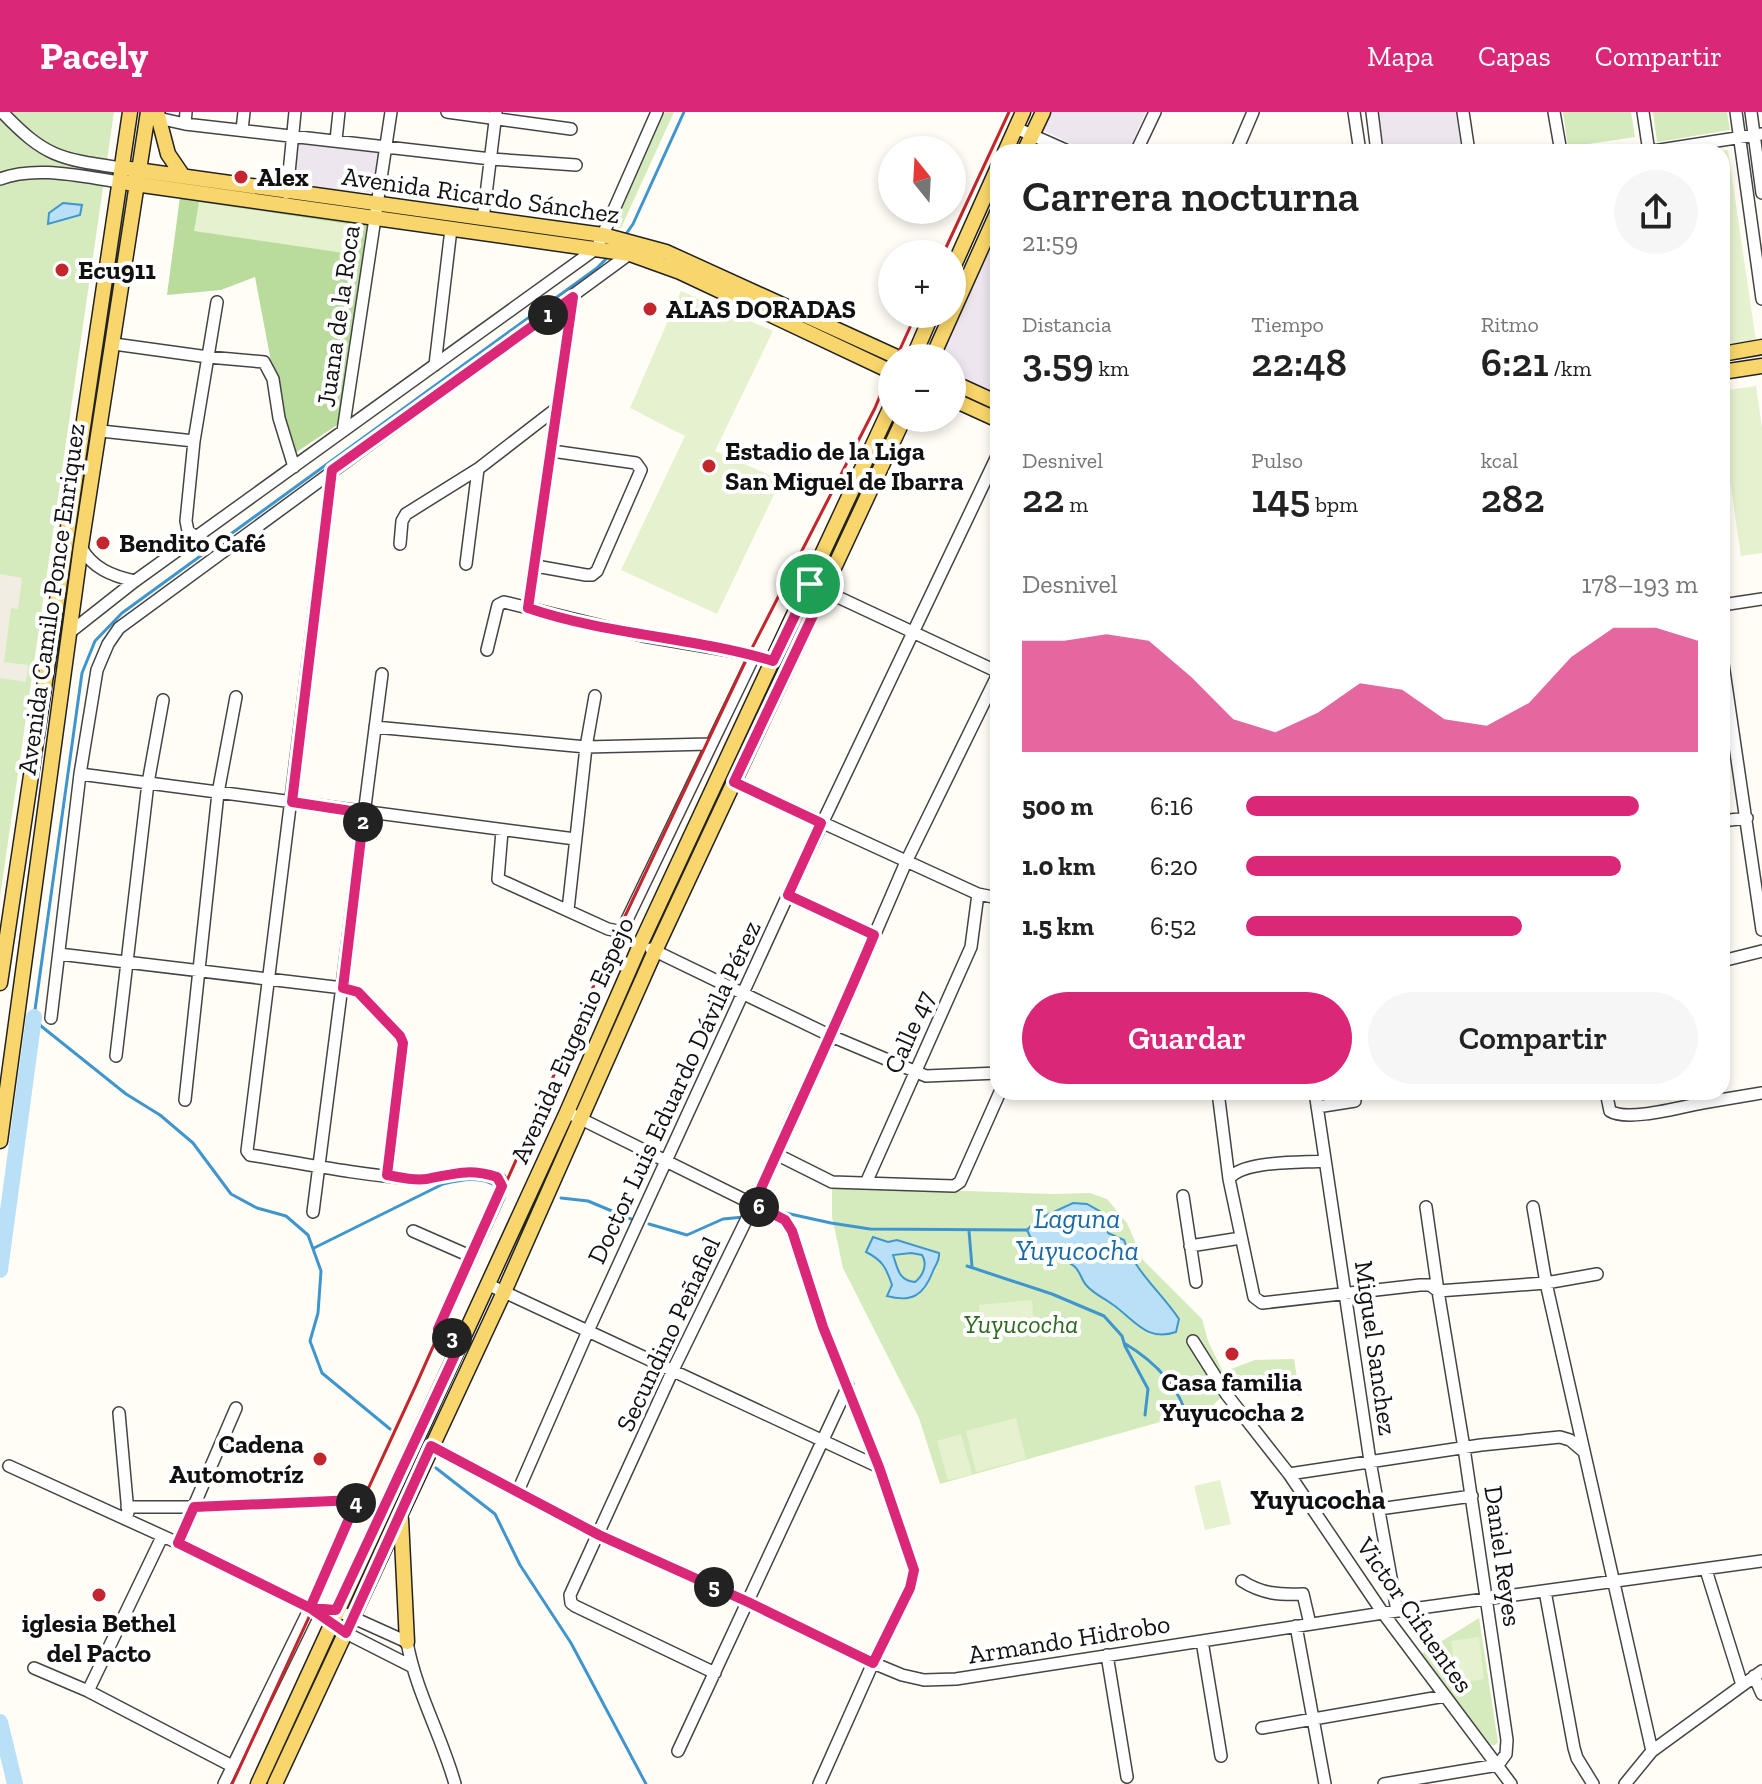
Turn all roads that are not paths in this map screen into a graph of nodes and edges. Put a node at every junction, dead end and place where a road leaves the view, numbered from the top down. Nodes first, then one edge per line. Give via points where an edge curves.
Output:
1 (2, 112) edge
2 (130, 112) edge
3 (244, 112) edge
4 (295, 112) edge
5 (339, 112) edge
6 (391, 112) edge
7 (447, 112) edge
8 (657, 112) edge
9 (1023, 112) edge
10 (1043, 112) edge
11 (1155, 112) edge
12 (1253, 112) edge
13 (1354, 112) edge
14 (1372, 112) edge
15 (1463, 112) edge
16 (1554, 112) edge
17 (1643, 112) edge
18 (1736, 112) edge
19 (1751, 112) edge
20 (155, 114) edge
21 (495, 116) edge
22 (186, 118) edge
23 (1016, 128) junction
24 (571, 129) dead end
25 (242, 130) junction
26 (293, 135) junction
27 (1032, 135) junction
28 (1758, 135) edge
29 (1739, 138) junction
30 (336, 140) junction
31 (1009, 144) edge
32 (1028, 144) edge
33 (1052, 144) edge
34 (1140, 144) edge
35 (1239, 144) edge
36 (1359, 144) edge
37 (1376, 144) edge
38 (1468, 144) edge
39 (1560, 144) edge
40 (1647, 144) edge
41 (1700, 144) edge
42 (387, 146) junction
43 (491, 159) junction
44 (576, 165) dead end
45 (121, 175) junction
46 (183, 176) junction
47 (138, 177) junction
48 (0, 179) edge
49 (990, 185) edge
50 (287, 193) junction
51 (1762, 193) edge
52 (379, 203) junction
53 (374, 219) junction
54 (483, 219) junction
55 (451, 229) junction
56 (990, 229) edge
57 (965, 240) edge
58 (600, 241) junction
59 (634, 249) junction
60 (573, 297) junction
61 (1762, 299) edge
62 (217, 302) dead end
63 (114, 344) junction
64 (938, 344) edge
65 (1762, 347) edge
66 (878, 348) edge
67 (1730, 353) edge
68 (208, 357) junction
69 (435, 365) junction
70 (878, 365) edge
71 (1762, 366) edge
72 (1730, 371) edge
73 (88, 388) junction
74 (966, 388) edge
75 (107, 391) junction
76 (990, 399) edge
77 (966, 405) edge
78 (557, 408) junction
79 (990, 416) edge
80 (101, 431) junction
81 (343, 431) junction
82 (879, 432) edge
83 (898, 432) edge
84 (194, 441) junction
85 (552, 451) junction
86 (294, 467) junction
87 (478, 469) junction
88 (332, 470) junction
89 (990, 471) edge
90 (196, 537) junction
91 (400, 544) dead end
92 (81, 546) junction
93 (466, 564) dead end
94 (536, 566) junction
95 (135, 581) junction
96 (810, 584) junction
97 (825, 590) junction
98 (1762, 599) edge
99 (1730, 604) edge
100 (528, 608) junction
101 (69, 633) junction
102 (914, 634) junction
103 (487, 650) dead end
104 (754, 656) junction
105 (773, 661) junction
106 (990, 669) edge
107 (382, 674) dead end
108 (990, 689) edge
109 (595, 696) dead end
110 (236, 697) dead end
111 (163, 700) dead end
112 (1730, 709) edge
113 (375, 727) junction
114 (710, 744) junction
115 (586, 747) junction
116 (80, 774) junction
117 (734, 782) junction
118 (148, 783) junction
119 (218, 793) junction
120 (292, 802) junction
121 (364, 813) junction
122 (1747, 818) junction
123 (1730, 820) edge
124 (821, 823) junction
125 (502, 831) junction
126 (575, 839) junction
127 (906, 862) junction
128 (978, 894) junction
129 (788, 895) junction
130 (990, 896) edge
131 (568, 910) junction
132 (1762, 930) edge
133 (874, 935) junction
134 (648, 947) junction
135 (1762, 951) edge
136 (59, 954) junction
137 (1730, 959) edge
138 (127, 963) junction
139 (199, 972) junction
140 (270, 980) junction
141 (0, 983) edge
142 (343, 988) junction
143 (744, 992) junction
144 (51, 1018) dead end
145 (831, 1036) junction
146 (116, 1056) dead end
147 (916, 1072) junction
148 (990, 1073) edge
149 (1762, 1093) edge
150 (1730, 1096) edge
151 (185, 1100) dead end
152 (996, 1100) edge
153 (1219, 1100) edge
154 (1316, 1100) edge
155 (1608, 1100) edge
156 (1693, 1100) edge
157 (1355, 1101) dead end
158 (1317, 1107) junction
159 (573, 1116) junction
160 (0, 1141) edge
161 (776, 1154) junction
162 (667, 1160) junction
163 (1325, 1161) junction
164 (319, 1167) junction
165 (387, 1175) junction
166 (1229, 1179) junction
167 (866, 1183) junction
168 (1183, 1196) dead end
169 (754, 1204) junction
170 (1426, 1207) dead end
171 (1533, 1207) dead end
172 (313, 1212) dead end
173 (413, 1231) dead end
174 (1241, 1238) junction
175 (1190, 1246) junction
176 (470, 1256) junction
177 (1597, 1274) dead end
178 (1196, 1282) dead end
179 (1546, 1283) junction
180 (487, 1284) junction
181 (1346, 1291) junction
182 (1438, 1291) junction
183 (504, 1292) junction
184 (588, 1331) junction
185 (1193, 1341) dead end
186 (461, 1342) junction
187 (673, 1370) junction
188 (848, 1386) junction
189 (236, 1408) dead end
190 (119, 1413) dead end
191 (823, 1439) junction
192 (431, 1446) junction
193 (1464, 1448) junction
194 (1583, 1451) junction
195 (1370, 1461) junction
196 (9, 1466) dead end
197 (879, 1467) junction
198 (1289, 1474) junction
199 (518, 1491) junction
200 (1472, 1496) junction
201 (127, 1507) junction
202 (194, 1507) junction
203 (1379, 1509) junction
204 (401, 1512) junction
205 (128, 1521) junction
206 (599, 1535) junction
207 (162, 1537) junction
208 (178, 1543) junction
209 (1762, 1561) edge
210 (1706, 1570) junction
211 (1242, 1581) dead end
212 (1615, 1581) junction
213 (1545, 1591) junction
214 (1487, 1599) junction
215 (748, 1602) junction
216 (312, 1609) junction
217 (1397, 1611) junction
218 (1383, 1613) junction
219 (333, 1616) junction
220 (353, 1616) junction
221 (1310, 1624) junction
222 (1296, 1626) junction
223 (346, 1633) junction
224 (1202, 1641) junction
225 (407, 1642) junction
226 (1107, 1655) junction
227 (873, 1663) junction
228 (411, 1666) junction
229 (34, 1668) dead end
230 (715, 1673) junction
231 (1758, 1674) edge
232 (1742, 1685) junction
233 (88, 1691) junction
234 (1762, 1694) edge
235 (1445, 1696) junction
236 (1315, 1718) junction
237 (1262, 1728) dead end
238 (678, 1751) dead end
239 (1652, 1751) junction
240 (1221, 1756) dead end
241 (1498, 1765) junction
242 (232, 1766) junction
243 (1127, 1777) dead end
244 (1422, 1781) edge
245 (224, 1784) edge
246 (258, 1784) edge
247 (275, 1784) edge
248 (455, 1784) edge
249 (819, 1784) edge
250 (1325, 1784) edge
251 (1384, 1784) edge
252 (1511, 1784) edge
253 (1593, 1784) edge
254 (1625, 1784) edge

1 - 45 street, Avenida Ricardo Sánchez via 55,156
2 - 45 main road, Avenida Camilo Ponce Enriquez
3 - 25 street
4 - 26 street
5 - 30 street
6 - 42 street, Juana de la Roca
7 - 21 street
8 - 58 street
9 - 23 main road
10 - 27 main road
11 - 34 street
12 - 35 street
13 - 36 street
14 - 37 street
15 - 38 street
16 - 39 street
17 - 40 street
18 - 29 street
19 - 28 street
20 - 22 street
20 - 46 main road via 168,154
20 - 47 main road, Avenida Camilo Ponce Enriquez
21 - 24 street
21 - 43 street
22 - 25 street
23 - 27 street
23 - 31 main road
25 - 26 street
26 - 30 street
26 - 50 street
27 - 32 main road
27 - 33 street
28 - 29 street
28 - 51 street
29 - 41 street
29 - 61 street
30 - 42 street
42 - 43 street
42 - 52 street, Juana de la Roca
43 - 44 street
43 - 54 street
45 - 47 main road, Avenida Ricardo Sánchez
45 - 48 street, Avenida Ricardo Sánchez via 11,174
45 - 73 main road, Avenida Camilo Ponce Enriquez
46 - 47 main road, Avenida Ricardo Sánchez
46 - 50 main road, Avenida Ricardo Sánchez
47 - 53 main road, Avenida Ricardo Sánchez
47 - 63 main road, Avenida Camilo Ponce Enriquez
49 - 57 main road
50 - 52 main road, Avenida Ricardo Sánchez
52 - 53 street, Juana de la Roca
52 - 54 main road, Avenida Ricardo Sánchez
53 - 55 main road, Avenida Ricardo Sánchez
53 - 81 street, Juana de la Roca
54 - 58 main road, Avenida Ricardo Sánchez
55 - 58 main road, Avenida Ricardo Sánchez
55 - 69 street
56 - 64 main road
58 - 59 main road, Avenida Ricardo Sánchez
58 - 69 street
59 - 60 street
59 - 66 main road, Avenida Ricardo Sánchez via 729,280
59 - 70 main road, Avenida Ricardo Sánchez
60 - 78 street
60 - 88 street
62 - 68 street
63 - 68 street
63 - 75 main road, Avenida Camilo Ponce Enriquez
65 - 67 main road
68 - 84 street
68 - 86 street via 264,362 269,368
69 - 81 street
71 - 72 main road
73 - 75 main road
73 - 141 main road, Avenida Camilo Ponce Enriquez
74 - 76 main road
75 - 80 main road, Avenida Camilo Ponce Enriquez
77 - 79 main road
78 - 85 street
78 - 87 street
80 - 84 street
80 - 92 main road, Avenida Camilo Ponce Enriquez
81 - 86 street
82 - 96 main road, Avenida Eugenio Espejo
83 - 97 main road, Avenida Eugenio Espejo
84 - 90 street via 186,527
85 - 94 street
85 - 94 street via 636,463 641,470 597,571 586,575
86 - 90 street
87 - 91 street via 406,514
87 - 93 street
88 - 116 street via 119,628 97,670
88 - 120 street
89 - 102 street, Doctor Luis Eduardo Dávila Pérez
90 - 95 street
92 - 95 street via 93,564
92 - 101 main road, Avenida Camilo Ponce Enriquez
94 - 100 street
95 - 101 street
96 - 97 street
96 - 105 main road, Avenida Eugenio Espejo
97 - 102 street
97 - 117 main road, Avenida Eugenio Espejo
98 - 99 street
100 - 103 street via 511,602 498,605
100 - 104 street
101 - 160 main road, Avenida Camilo Ponce Enriquez
102 - 106 street
102 - 124 street, Doctor Luis Eduardo Dávila Pérez
104 - 105 street
104 - 114 street
105 - 134 main road, Avenida Eugenio Espejo
107 - 113 street
108 - 127 street, Secundino Peñafiel
109 - 115 street
110 - 119 street
111 - 118 street
112 - 122 street
113 - 115 street
113 - 121 street
114 - 115 street
114 - 131 street via 623,928 608,929
115 - 126 street
116 - 118 street
116 - 136 street
117 - 124 street
117 - 134 main road, Avenida Eugenio Espejo
118 - 119 street
118 - 138 street
119 - 120 street
119 - 139 street
120 - 121 street
120 - 140 street
121 - 125 street
121 - 142 street
122 - 123 street
122 - 132 street
124 - 127 street
124 - 129 street, Doctor Luis Eduardo Dávila Pérez
125 - 126 street
125 - 131 street via 498,879
126 - 131 street
127 - 128 street
127 - 133 street, Secundino Peñafiel
128 - 130 street
128 - 147 street, Calle 47 via 971,947
129 - 133 street
129 - 143 street, Doctor Luis Eduardo Dávila Pérez
133 - 145 street, Secundino Peñafiel
134 - 143 street
134 - 159 main road, Avenida Eugenio Espejo
135 - 137 street
136 - 138 street
136 - 144 street
138 - 139 street
138 - 146 street
139 - 140 street
139 - 151 street
140 - 142 street
140 - 164 street via 247,1151
142 - 164 street
142 - 165 street via 358,992 403,1043
143 - 145 street
143 - 162 street, Doctor Luis Eduardo Dávila Pérez
145 - 147 street
145 - 161 street, Secundino Peñafiel
147 - 148 street
147 - 167 street, Calle 47
149 - 150 street
152 - 167 street via 954,1186
153 - 166 street
154 - 158 street, Miguel Sanchez
155 - 156 street via 1615,1115
157 - 158 street
158 - 163 street, Miguel Sanchez
159 - 162 street
159 - 180 main road, Avenida Eugenio Espejo
159 - 183 main road, Avenida Eugenio Espejo
161 - 167 street via 832,1182
161 - 169 street, Secundino Peñafiel
162 - 169 street
162 - 184 street, Doctor Luis Eduardo Dávila Pérez
163 - 166 street via 1246,1167
163 - 181 street, Miguel Sanchez
164 - 165 street
164 - 172 street
165 - 176 street via 425,1179 472,1172 500,1179 498,1198
166 - 174 street
168 - 175 street
169 - 187 street, Secundino Peñafiel
169 - 188 street via 789,1225
170 - 182 street, Daniel Reyes
171 - 179 street
173 - 176 street
174 - 175 street
174 - 181 street via 1254,1297 1262,1303
175 - 178 street
176 - 186 street via 438,1329
177 - 179 street
179 - 182 street
179 - 194 street
180 - 183 street
180 - 186 main road, Avenida Eugenio Espejo
181 - 182 street via 1420,1285
181 - 195 street, Miguel Sanchez
182 - 193 street, Daniel Reyes
183 - 184 street
183 - 192 main road, Avenida Eugenio Espejo
184 - 187 street
184 - 199 street, Doctor Luis Eduardo Dávila Pérez
185 - 198 street, Victor Cifuentes via 1227,1395
186 - 219 main road, Avenida Eugenio Espejo
187 - 191 street
187 - 206 street, Secundino Peñafiel
188 - 191 street
188 - 197 street
189 - 202 street
190 - 201 street
191 - 197 street
191 - 215 street
192 - 199 street, Armando Hidrobo
192 - 204 main road, Avenida Eugenio Espejo
193 - 194 street via 1560,1437
193 - 195 street
193 - 200 street, Daniel Reyes
194 - 212 street
195 - 198 street
195 - 203 street, Miguel Sanchez
196 - 205 street
197 - 227 street via 914,1570
198 - 218 street, Victor Cifuentes
199 - 206 street, Armando Hidrobo
200 - 203 street
200 - 214 street, Daniel Reyes
201 - 202 street
201 - 205 street
202 - 208 street
202 - 216 street via 355,1500
203 - 217 street, Miguel Sanchez
204 - 220 main road, Avenida Eugenio Espejo
204 - 225 main road
205 - 207 street
206 - 215 street, Armando Hidrobo
206 - 230 street, Secundino Peñafiel via 571,1603
207 - 208 street
207 - 233 street
208 - 216 street
209 - 210 street, Armando Hidrobo
210 - 212 street, Armando Hidrobo
210 - 232 street
211 - 221 street via 1259,1591 1303,1594
212 - 213 street, Armando Hidrobo
212 - 239 street
213 - 214 street, Armando Hidrobo
213 - 253 street via 1574,1748
214 - 217 street, Armando Hidrobo
214 - 241 street, Daniel Reyes via 1507,1740
215 - 227 street, Armando Hidrobo
215 - 230 street
216 - 219 street
216 - 242 street
217 - 218 street, Armando Hidrobo
218 - 221 street, Armando Hidrobo
218 - 235 street, Victor Cifuentes
219 - 220 street
219 - 223 street
219 - 246 main road, Avenida Eugenio Espejo
220 - 223 main road, Avenida Eugenio Espejo
220 - 225 street
221 - 222 street, Armando Hidrobo
222 - 224 street, Armando Hidrobo
222 - 236 street
223 - 228 street
223 - 247 main road, Avenida Eugenio Espejo
224 - 226 street, Armando Hidrobo
224 - 240 street
225 - 228 street
226 - 227 street, Armando Hidrobo via 956,1679 924,1680
226 - 243 street
227 - 249 street
228 - 248 street
229 - 233 street
230 - 238 street
231 - 232 street
231 - 234 street
232 - 239 street
233 - 242 street
235 - 236 street
235 - 241 street, Victor Cifuentes
236 - 237 street
236 - 250 street
239 - 254 street
241 - 244 street
241 - 252 street, Victor Cifuentes
242 - 245 street
244 - 251 street

